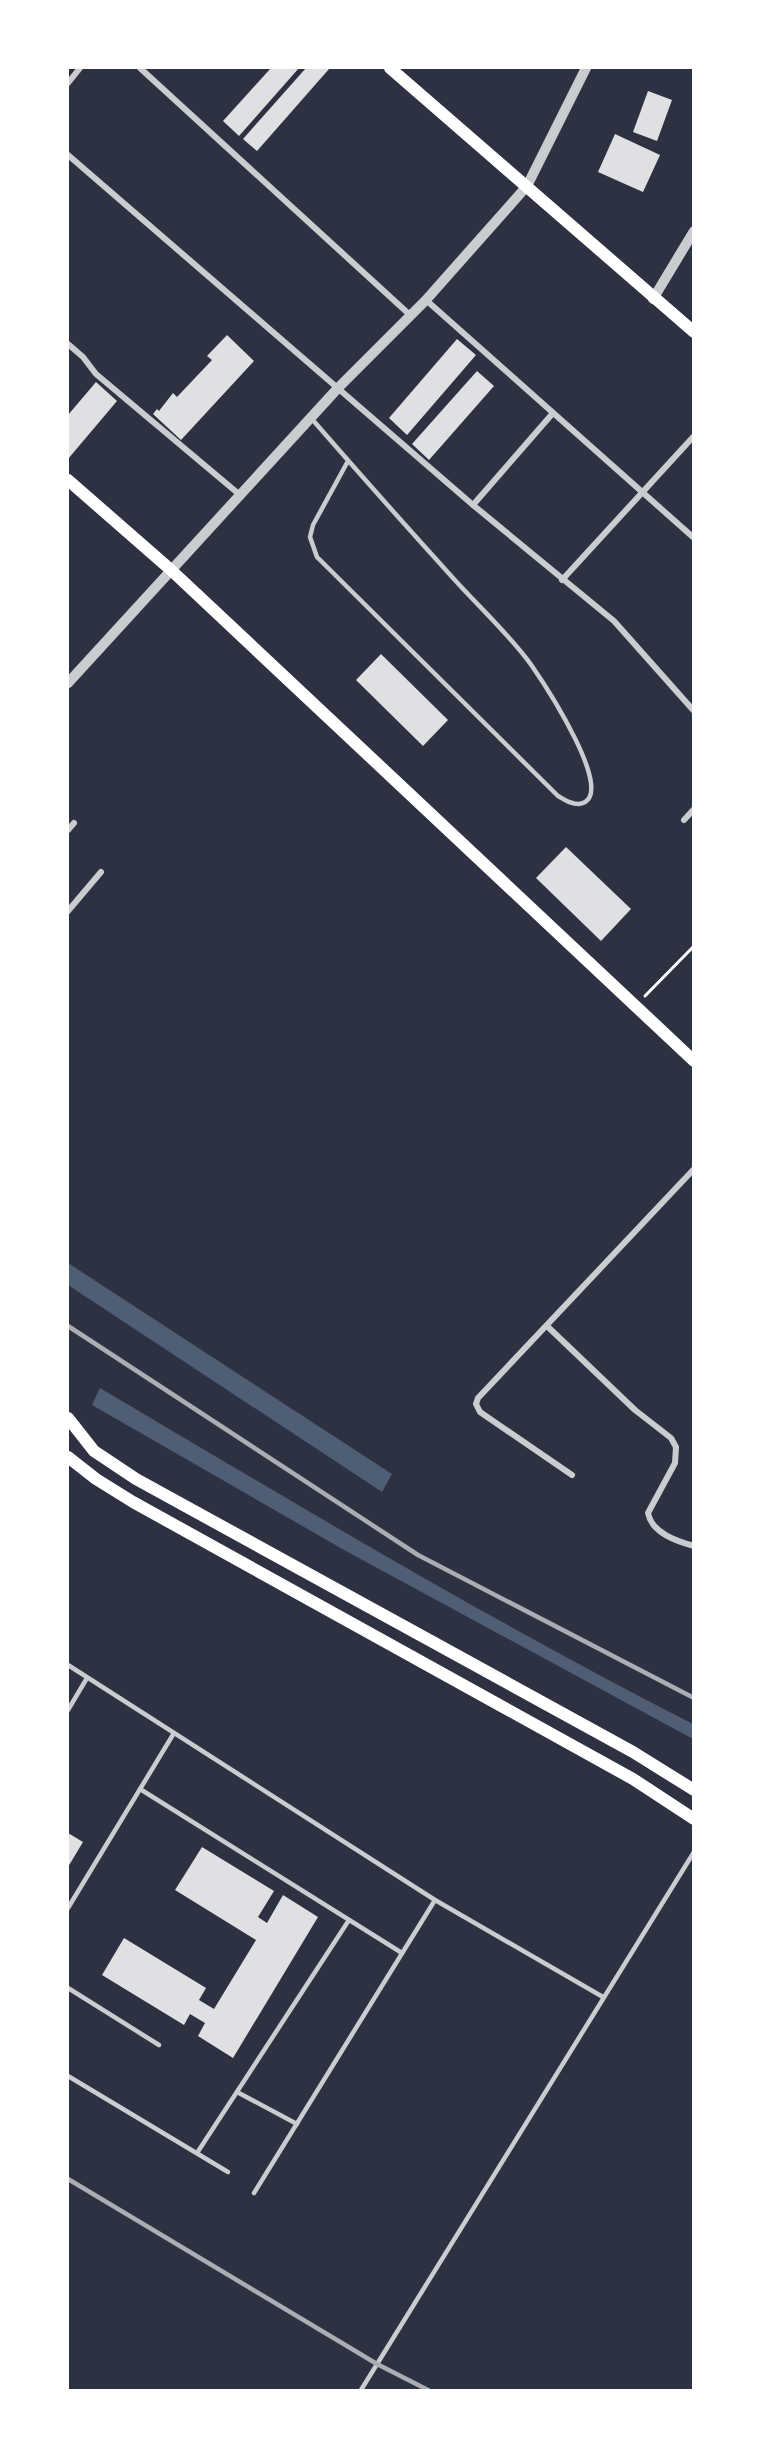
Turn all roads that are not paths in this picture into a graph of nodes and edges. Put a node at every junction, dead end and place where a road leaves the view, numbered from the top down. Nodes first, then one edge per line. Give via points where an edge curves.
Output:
1 (80, 68) edge
2 (140, 68) edge
3 (390, 68) edge
4 (586, 68) edge
5 (68, 83) edge
6 (68, 155) edge
7 (527, 186) junction
8 (693, 231) edge
9 (653, 299) junction
10 (426, 300) junction
11 (410, 315) junction
12 (693, 332) edge
13 (68, 344) edge
14 (338, 388) junction
15 (553, 413) junction
16 (311, 418) junction
17 (693, 436) edge
18 (348, 461) junction
19 (68, 480) edge
20 (644, 492) junction
21 (240, 495) junction
22 (473, 505) junction
23 (693, 538) edge
24 (171, 570) junction
25 (562, 580) junction
26 (68, 683) edge
27 (693, 711) edge
28 (693, 809) edge
29 (684, 820) dead end
30 (74, 823) dead end
31 (68, 830) edge
32 (101, 872) dead end
33 (68, 911) edge
34 (693, 1061) edge
35 (693, 1169) edge
36 (547, 1326) junction
37 (68, 1418) edge
38 (68, 1457) edge
39 (572, 1475) dead end
40 (693, 1546) edge
41 (68, 1665) edge
42 (87, 1678) junction
43 (68, 1710) edge
44 (174, 1733) junction
45 (140, 1789) junction
46 (693, 1790) edge
47 (693, 1819) edge
48 (693, 1852) edge
49 (435, 1900) junction
50 (68, 1908) edge
51 (349, 1920) junction
52 (402, 1953) junction
53 (68, 1988) edge
54 (603, 1997) junction
55 (159, 2045) dead end
56 (68, 2076) edge
57 (237, 2092) junction
58 (297, 2124) junction
59 (197, 2153) junction
60 (228, 2172) dead end
61 (254, 2193) dead end
62 (361, 2391) edge

1 - 5 street
2 - 11 street
3 - 7 main road
4 - 7 street
6 - 14 street
7 - 9 main road
7 - 10 street
8 - 9 street
9 - 12 main road
10 - 11 street
10 - 15 street
11 - 14 street
13 - 21 street via 96,374
14 - 16 street
14 - 22 street
15 - 20 street
15 - 22 street
16 - 18 lane
16 - 21 street
17 - 20 street
18 - 18 lane via 532,666 584,754 592,781 591,794 581,804 558,796 317,557 311,546 313,525
19 - 24 main road
20 - 23 street
20 - 25 street
21 - 24 street
22 - 25 street
24 - 26 street
24 - 34 main road
25 - 27 street via 614,621
28 - 29 street
30 - 31 street
32 - 33 street
35 - 36 street
36 - 39 street via 488,1385 476,1404 480,1412
36 - 40 street via 635,1410 671,1438 676,1447 675,1463 648,1513 649,1520 663,1533
37 - 46 main road via 94,1451 136,1479 633,1752
38 - 47 main road via 123,1496 633,1779
41 - 42 lane
42 - 43 lane
42 - 44 lane
44 - 45 lane
44 - 49 lane
45 - 50 lane
45 - 51 lane
48 - 54 lane
49 - 52 lane
49 - 54 lane
51 - 52 lane
51 - 57 lane
52 - 58 lane
53 - 55 lane
54 - 62 lane
56 - 59 lane
57 - 58 lane
57 - 59 lane
58 - 61 lane
59 - 60 lane

